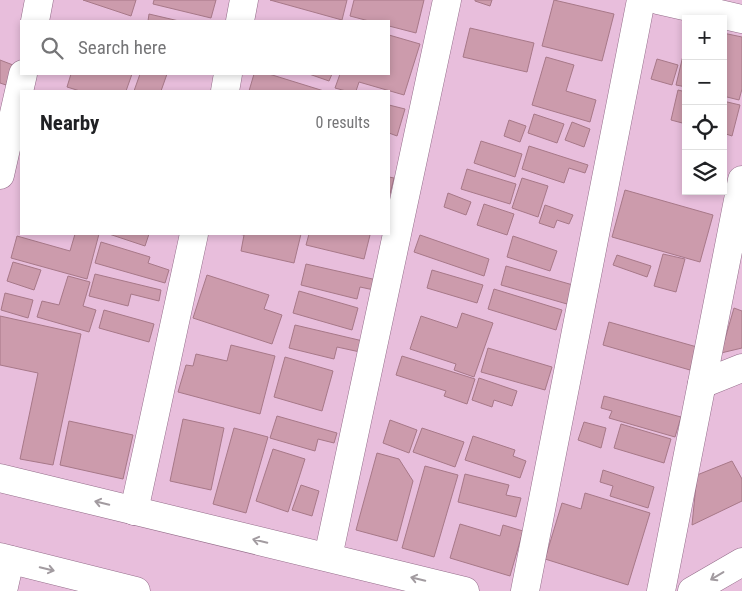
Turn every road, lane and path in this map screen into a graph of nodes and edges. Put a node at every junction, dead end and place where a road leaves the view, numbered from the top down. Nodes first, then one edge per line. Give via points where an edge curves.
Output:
1 (39, 0) edge
2 (244, 0) edge
3 (447, 0) edge
4 (641, 0) edge
5 (658, 0) edge
6 (742, 19) edge
7 (34, 20) edge
8 (240, 20) edge
9 (23, 75) edge
10 (228, 75) edge
11 (225, 90) edge
12 (0, 176) edge
13 (742, 180) edge
14 (194, 235) edge
15 (742, 368) edge
16 (702, 384) junction
17 (0, 478) edge
18 (134, 510) junction
19 (5, 558) edge
20 (328, 558) junction
21 (742, 562) edge
22 (2, 591) edge
23 (136, 591) edge
24 (465, 591) edge
25 (525, 591) edge
26 (661, 591) edge
27 (692, 591) edge

1 - 7 street
2 - 8 street
3 - 20 street
4 - 25 street
5 - 6 street
9 - 12 street
10 - 11 street
13 - 16 street
14 - 18 street
15 - 16 street
16 - 26 street
18 -> 17 street
20 -> 18 street
19 - 22 street
19 -> 23 street
24 -> 20 street
21 -> 27 street

